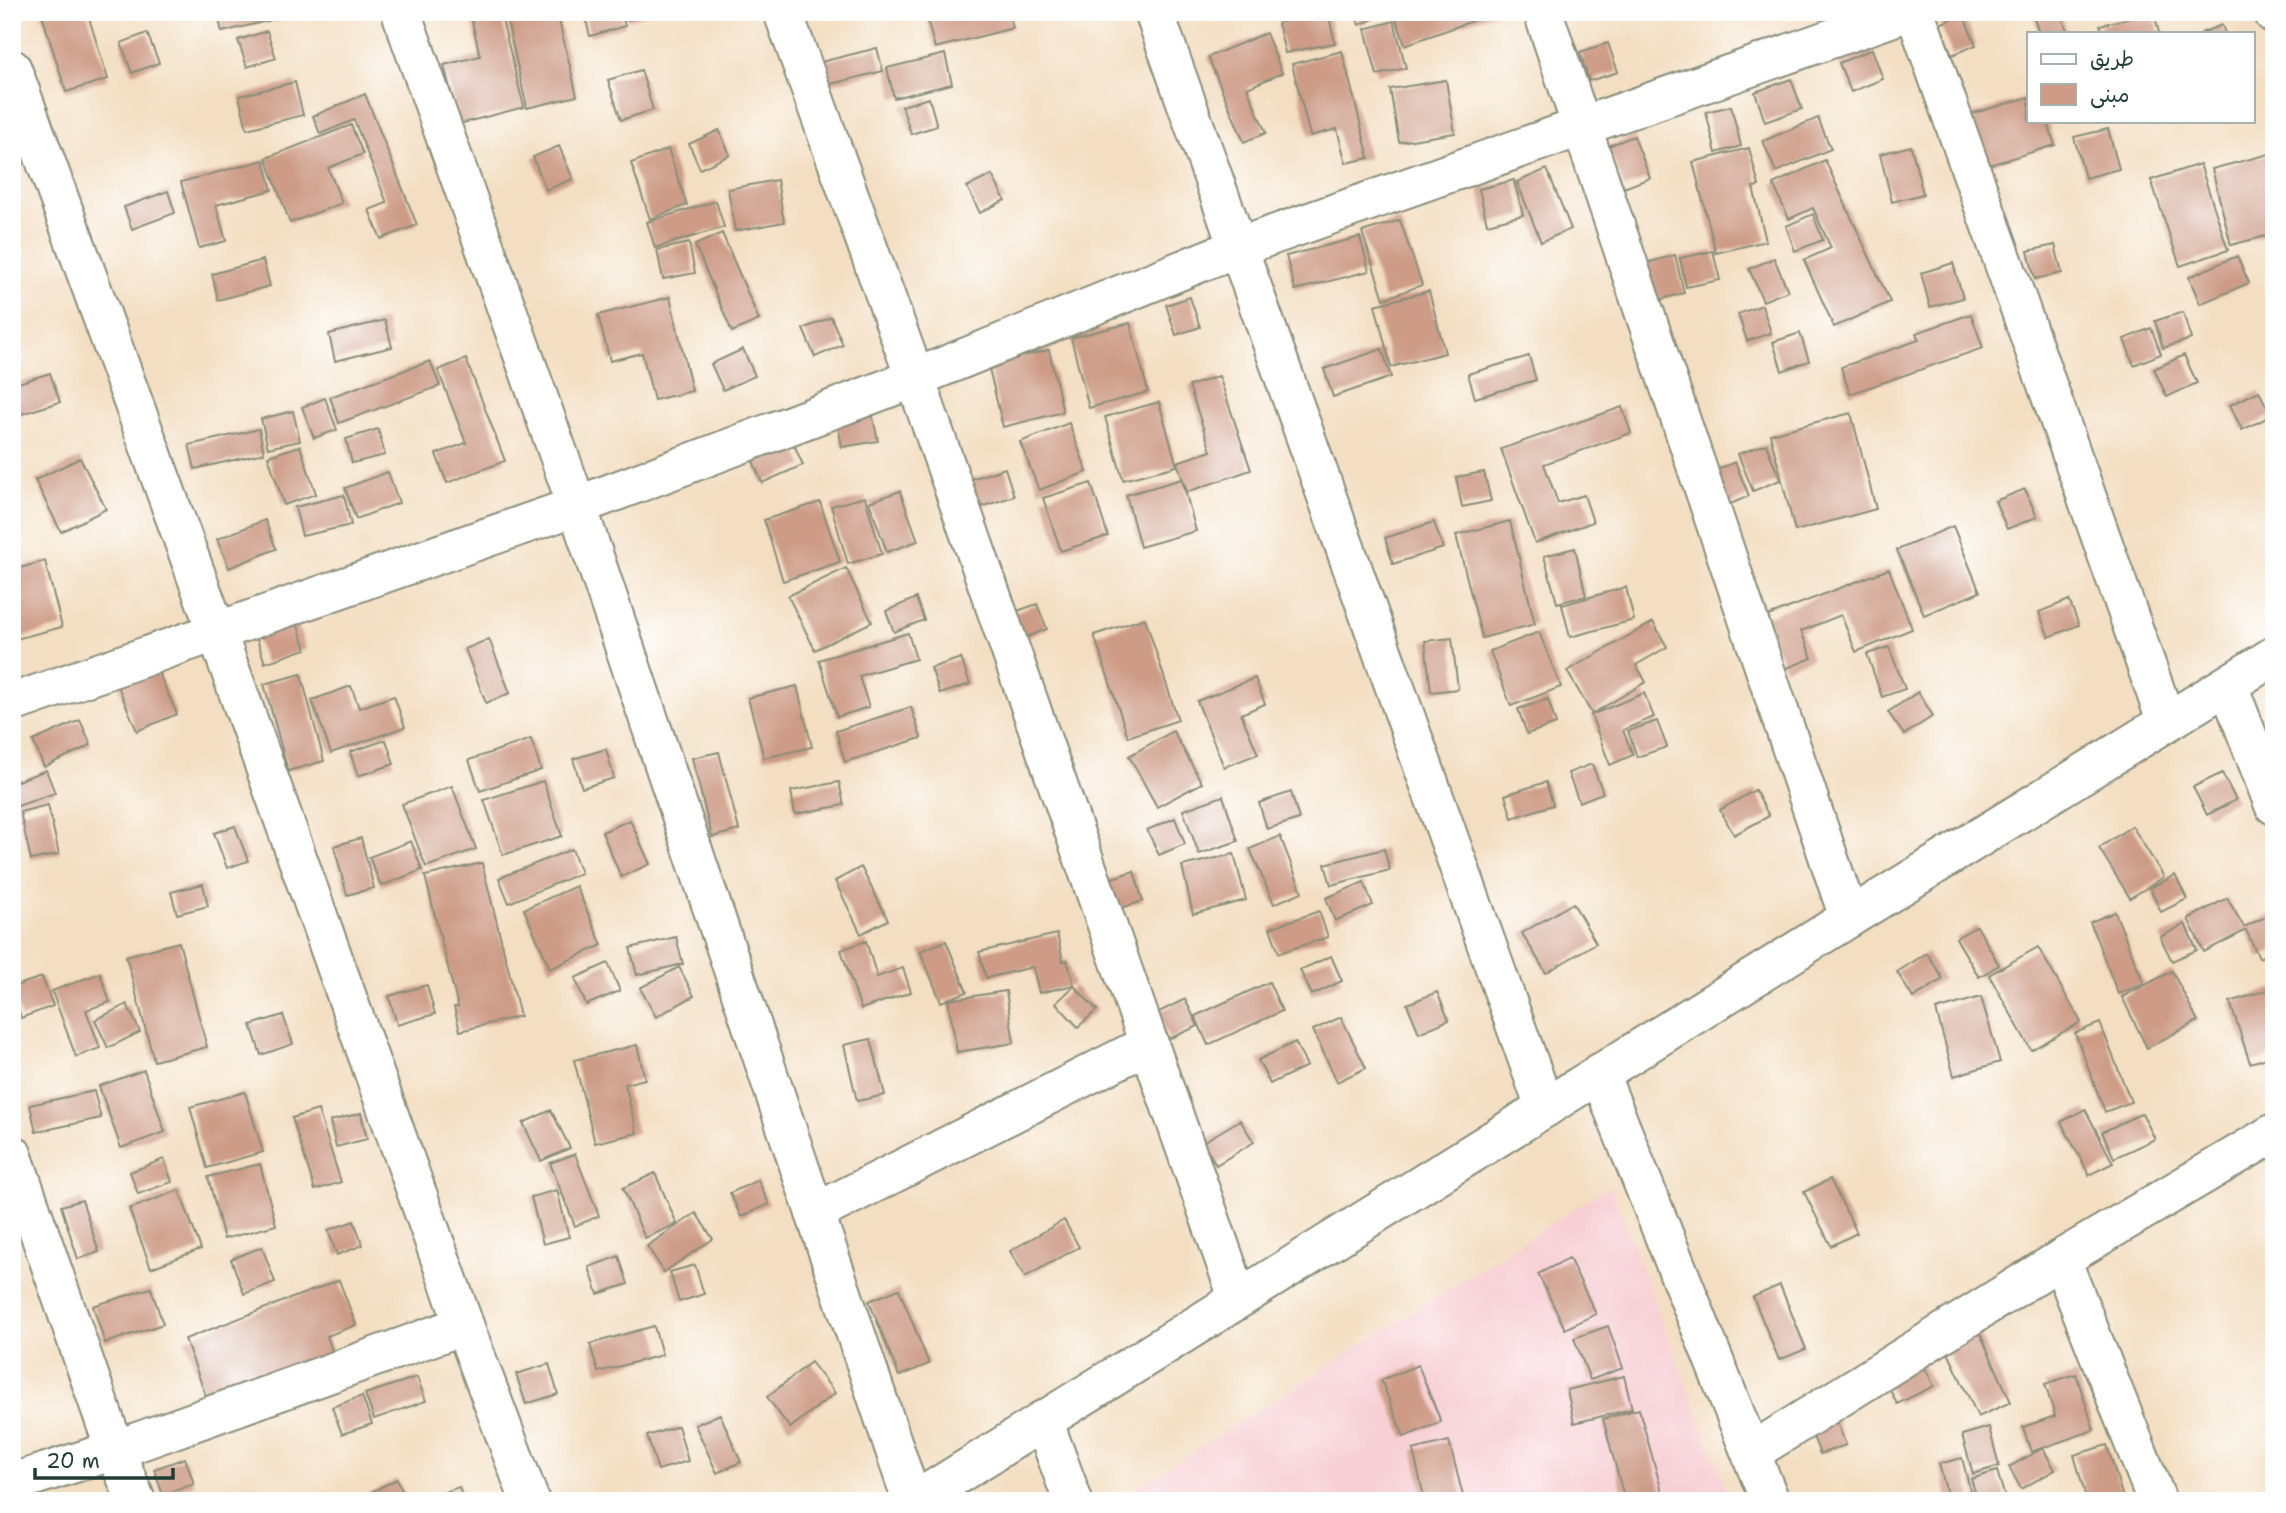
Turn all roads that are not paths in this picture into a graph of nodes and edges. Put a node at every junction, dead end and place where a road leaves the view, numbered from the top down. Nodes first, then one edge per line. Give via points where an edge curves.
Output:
1 (401, 12) edge
2 (783, 12) edge
3 (1154, 12) edge
4 (1543, 12) edge
5 (1907, 12) edge
6 (1915, 12) edge
7 (12, 69) edge
8 (1583, 127) junction
9 (1236, 248) junction
10 (915, 378) junction
11 (577, 506) junction
12 (216, 630) junction
13 (2274, 656) edge
14 (2228, 685) junction
15 (12, 703) edge
16 (2166, 721) junction
17 (2274, 805) edge
18 (1849, 918) junction
19 (1149, 1044) junction
20 (1599, 1073) junction
21 (1545, 1108) junction
22 (2274, 1133) edge
23 (12, 1154) edge
24 (815, 1213) junction
25 (2061, 1259) junction
26 (1238, 1298) junction
27 (464, 1325) junction
28 (1043, 1420) junction
29 (116, 1450) junction
30 (1752, 1452) junction
31 (12, 1483) edge
32 (136, 1501) edge
33 (530, 1501) edge
34 (914, 1501) edge
35 (1073, 1501) edge
36 (1770, 1501) edge
37 (2157, 1501) edge

1 - 11 street
2 - 10 street
3 - 9 street
4 - 8 street
5 - 8 street
6 - 16 street
7 - 12 street
8 - 9 street
8 - 18 street
9 - 10 street
9 - 21 street
10 - 11 street
10 - 19 street
11 - 12 street
11 - 24 street
12 - 15 street
12 - 27 street
13 - 14 street
14 - 16 street
14 - 17 street
16 - 18 street
18 - 20 street
19 - 24 street
19 - 26 street
20 - 21 street
20 - 30 street
21 - 26 street
22 - 25 street
23 - 29 street
24 - 34 street
25 - 30 street
25 - 37 street
26 - 28 street
27 - 29 street
27 - 33 street
28 - 34 street
28 - 35 street
29 - 31 street
29 - 32 street
30 - 36 street

